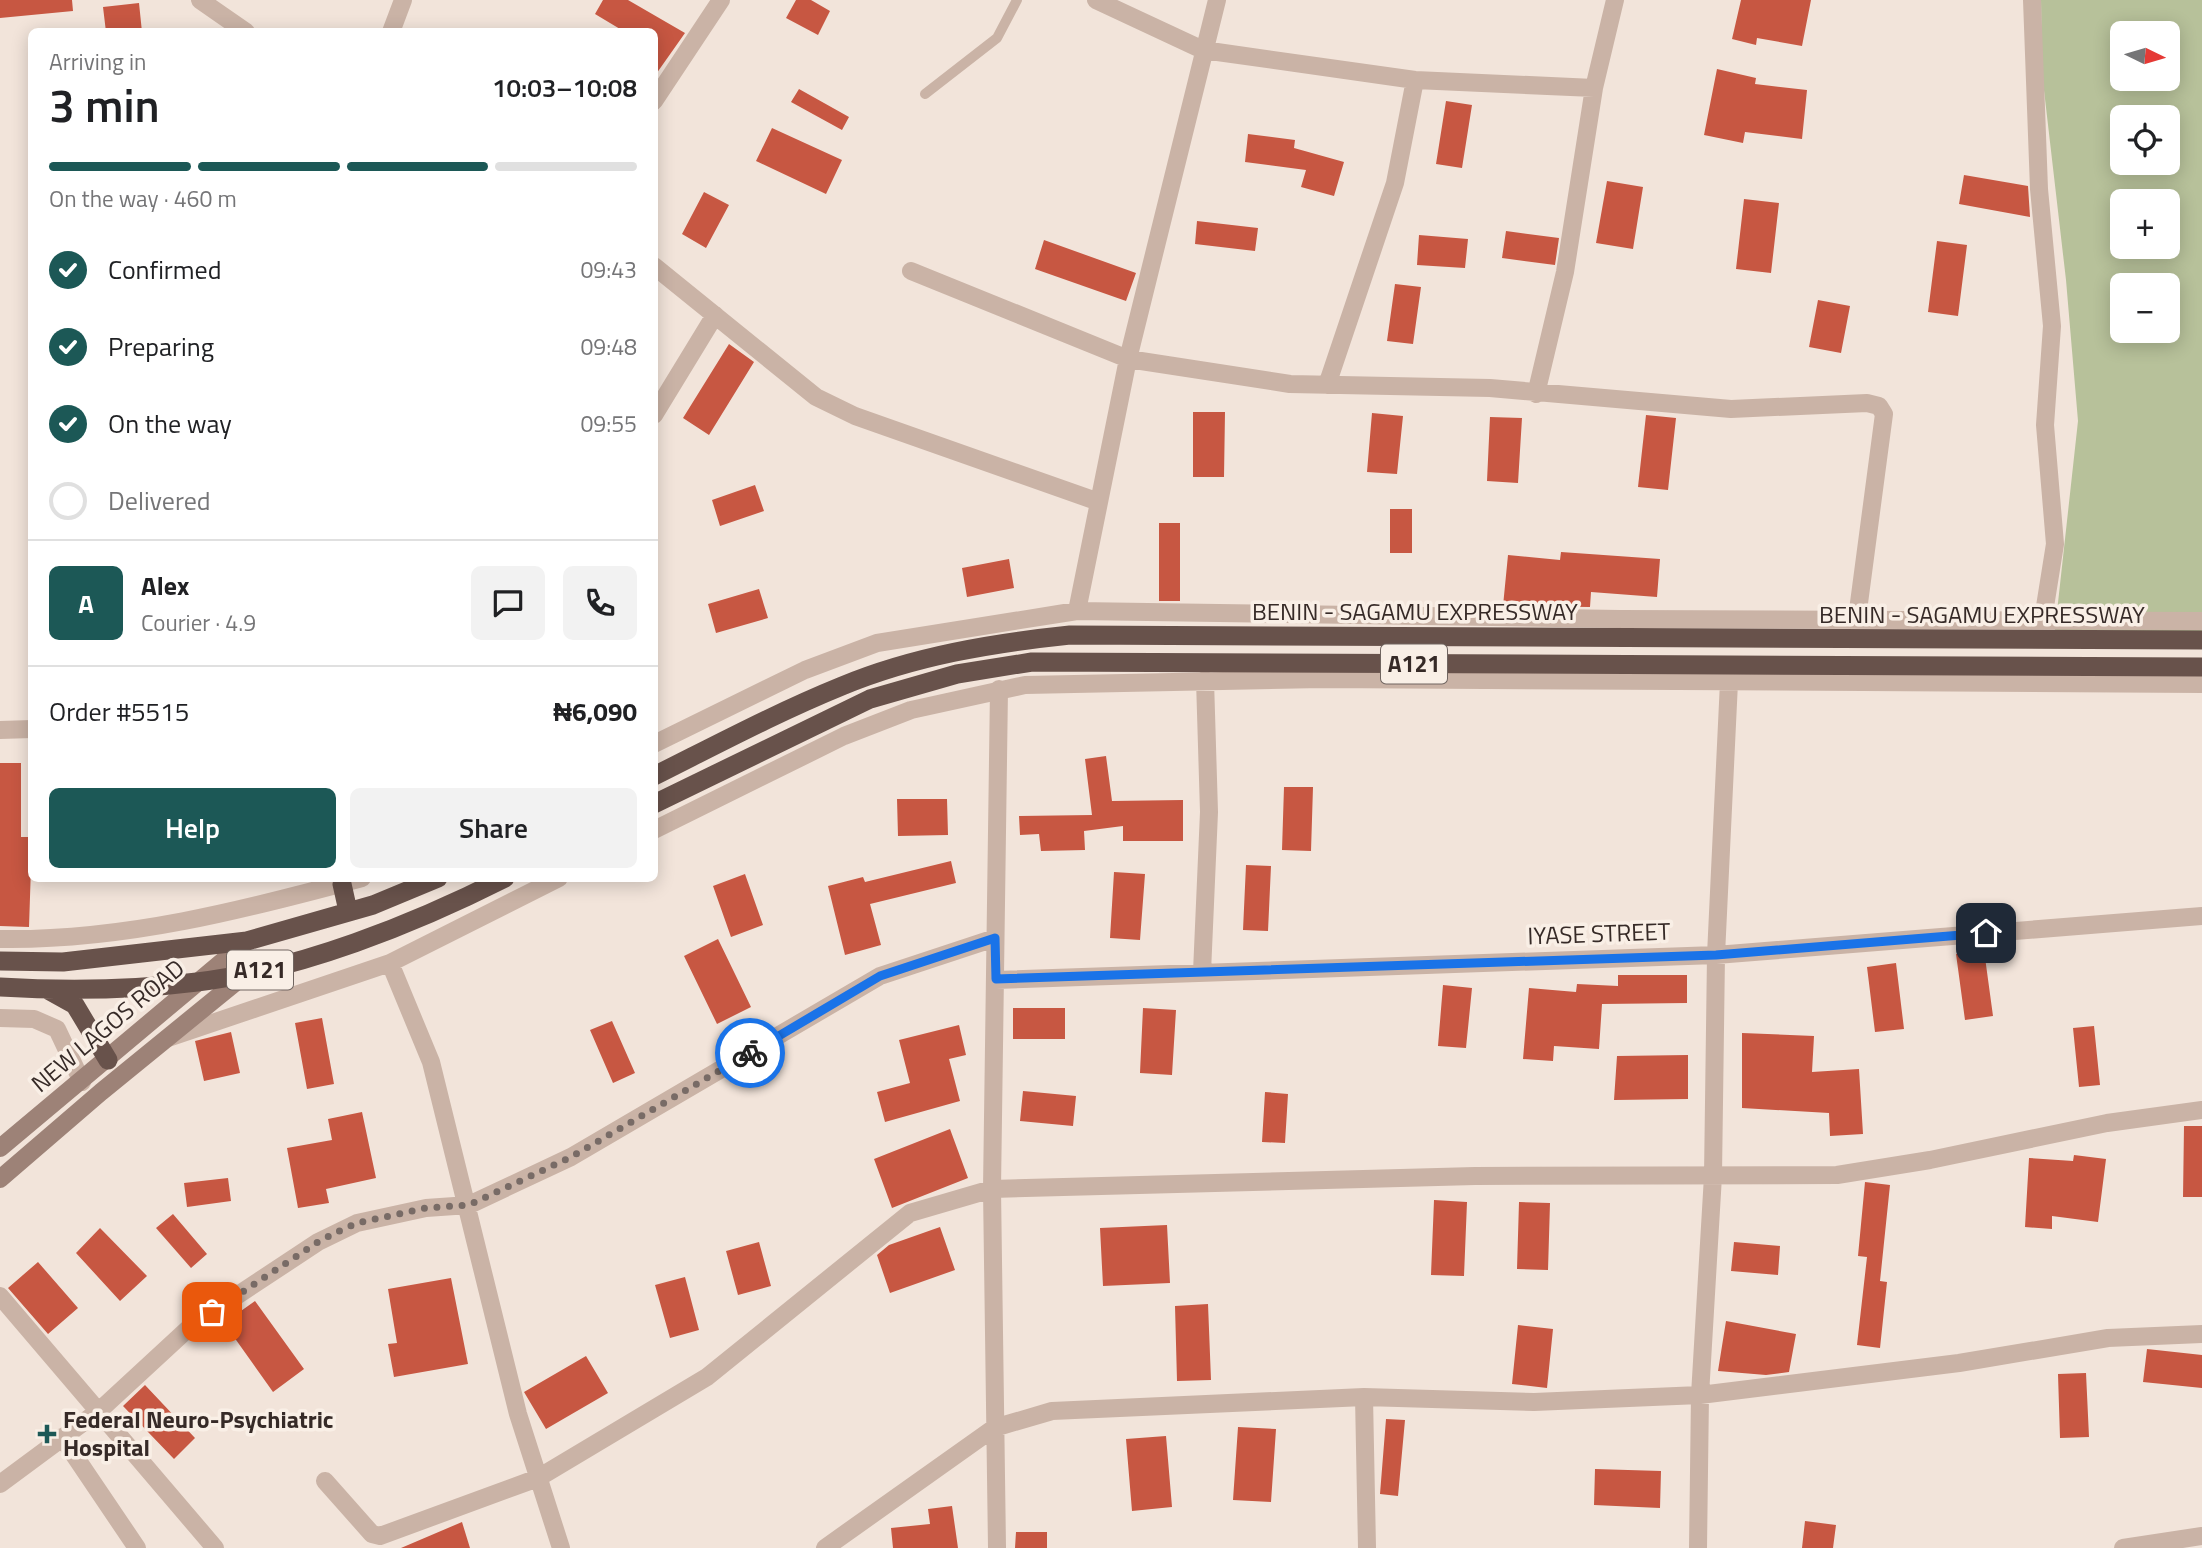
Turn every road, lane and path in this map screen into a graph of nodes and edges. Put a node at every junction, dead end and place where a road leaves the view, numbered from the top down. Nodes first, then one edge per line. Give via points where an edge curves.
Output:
1 (200, 0) edge
2 (403, 0) edge
3 (721, 0) edge
4 (1017, 0) edge
5 (1096, 0) edge
6 (1217, 0) edge
7 (1615, 0) edge
8 (2032, 0) edge
9 (240, 28) edge
10 (392, 28) edge
11 (1203, 50) junction
12 (1415, 80) junction
13 (1594, 88) junction
14 (925, 94) dead end
15 (658, 95) edge
16 (658, 269) edge
17 (911, 271) dead end
18 (715, 315) junction
19 (1128, 359) junction
20 (1327, 385) junction
21 (1536, 394) junction
22 (658, 408) edge
23 (1099, 502) junction
24 (1077, 611) junction
25 (1857, 618) junction
26 (2043, 619) junction
27 (2202, 621) edge
28 (2202, 640) edge
29 (2202, 667) edge
30 (1205, 680) junction
31 (1729, 682) junction
32 (2202, 684) edge
33 (999, 689) junction
34 (28, 729) edge
35 (0, 730) edge
36 (658, 742) edge
37 (658, 774) edge
38 (658, 802) edge
39 (658, 828) edge
40 (349, 882) edge
41 (428, 882) edge
42 (497, 882) edge
43 (551, 882) edge
44 (342, 884) junction
45 (348, 911) junction
46 (2202, 916) edge
47 (995, 938) junction
48 (0, 939) edge
49 (247, 941) junction
50 (1716, 955) junction
51 (0, 961) edge
52 (390, 963) junction
53 (1202, 972) junction
54 (247, 973) junction
55 (996, 979) junction
56 (197, 983) junction
57 (0, 986) edge
58 (47, 990) junction
59 (0, 1018) edge
60 (166, 1039) junction
61 (108, 1060) junction
62 (82, 1082) junction
63 (2202, 1110) edge
64 (0, 1148) edge
65 (1713, 1176) junction
66 (0, 1179) edge
67 (992, 1189) junction
68 (469, 1205) junction
69 (0, 1296) edge
70 (2202, 1335) edge
71 (1700, 1395) junction
72 (1364, 1397) junction
73 (100, 1410) junction
74 (994, 1428) junction
75 (62, 1437) junction
76 (538, 1479) junction
77 (325, 1481) dead end
78 (0, 1484) edge
79 (2202, 1536) edge
80 (395, 1541) edge
81 (137, 1548) edge
82 (215, 1548) edge
83 (561, 1548) edge
84 (825, 1548) edge
85 (997, 1548) edge
86 (1367, 1548) edge
87 (1698, 1548) edge
88 (2123, 1548) edge

1 - 9 street
2 - 10 street
3 - 15 street
4 - 14 lane via 997,38
5 - 11 street
6 - 11 street
7 - 13 street
8 - 26 street via 2039,189 2052,326 2045,425 2055,544
11 - 12 street
11 - 19 street
12 - 13 street
12 - 20 street via 1395,183
13 - 21 street via 1565,272
16 - 18 street
17 - 19 street
18 - 22 street
18 - 23 street via 816,397 855,416
19 - 20 street via 1290,384
19 - 23 street
20 - 21 street via 1490,388
21 - 25 street via 1731,409 1879,406 1884,414
23 - 24 street
24 - 25 street
24 - 36 street via 877,643 804,670
25 - 26 street
26 - 27 street
28 - 37 highway, BENIN - SAGAMU EXPRESSWAY / A121 via 1070,635 1002,642 843,685
29 - 38 highway, A121 via 1032,662 957,674 870,699
30 - 31 street
30 - 33 street via 1074,682
30 - 53 street via 1209,812
31 - 32 street
31 - 50 street
33 - 39 street via 911,710 844,736
33 - 47 street
34 - 35 street
40 - 44 street
41 - 45 highway, A121
42 - 54 highway, A121 via 432,915
43 - 52 street
44 - 45 highway
44 - 48 street via 166,926 40,940
45 - 49 highway, A121
46 - 50 street, IYASE STREET
47 - 55 street
47 - 68 street via 880,976 571,1157
49 - 51 highway, A121 via 63,962
49 - 56 main road, NEW LAGOS ROAD
50 - 53 street, IYASE STREET
50 - 65 street
52 - 60 street
52 - 68 street via 431,1062
53 - 55 street, IYASE STREET
54 - 56 highway, A121
54 - 60 main road, NEW LAGOS ROAD
55 - 67 street
56 - 58 highway, A121
56 - 61 main road, NEW LAGOS ROAD
57 - 58 highway, A121
58 - 61 highway via 75,1005
59 - 62 street via 34,1019 57,1029
60 - 66 main road, NEW LAGOS ROAD
61 - 62 main road, NEW LAGOS ROAD
62 - 64 main road, NEW LAGOS ROAD
63 - 65 street via 2107,1123 1837,1175
65 - 67 street via 1475,1176
65 - 71 street
67 - 74 street
67 - 76 street via 910,1213 707,1377
68 - 73 street via 426,1208 357,1223 318,1242 191,1326
68 - 76 street via 518,1414
69 - 73 street
70 - 71 street via 2108,1338 1959,1363
71 - 72 street via 1534,1402
71 - 87 street
72 - 74 street via 1052,1411
72 - 86 street
73 - 75 street
73 - 82 street
74 - 84 street
74 - 85 street
75 - 78 street
75 - 81 street
76 - 80 street
76 - 83 street
77 - 80 street via 372,1534
79 - 88 street

